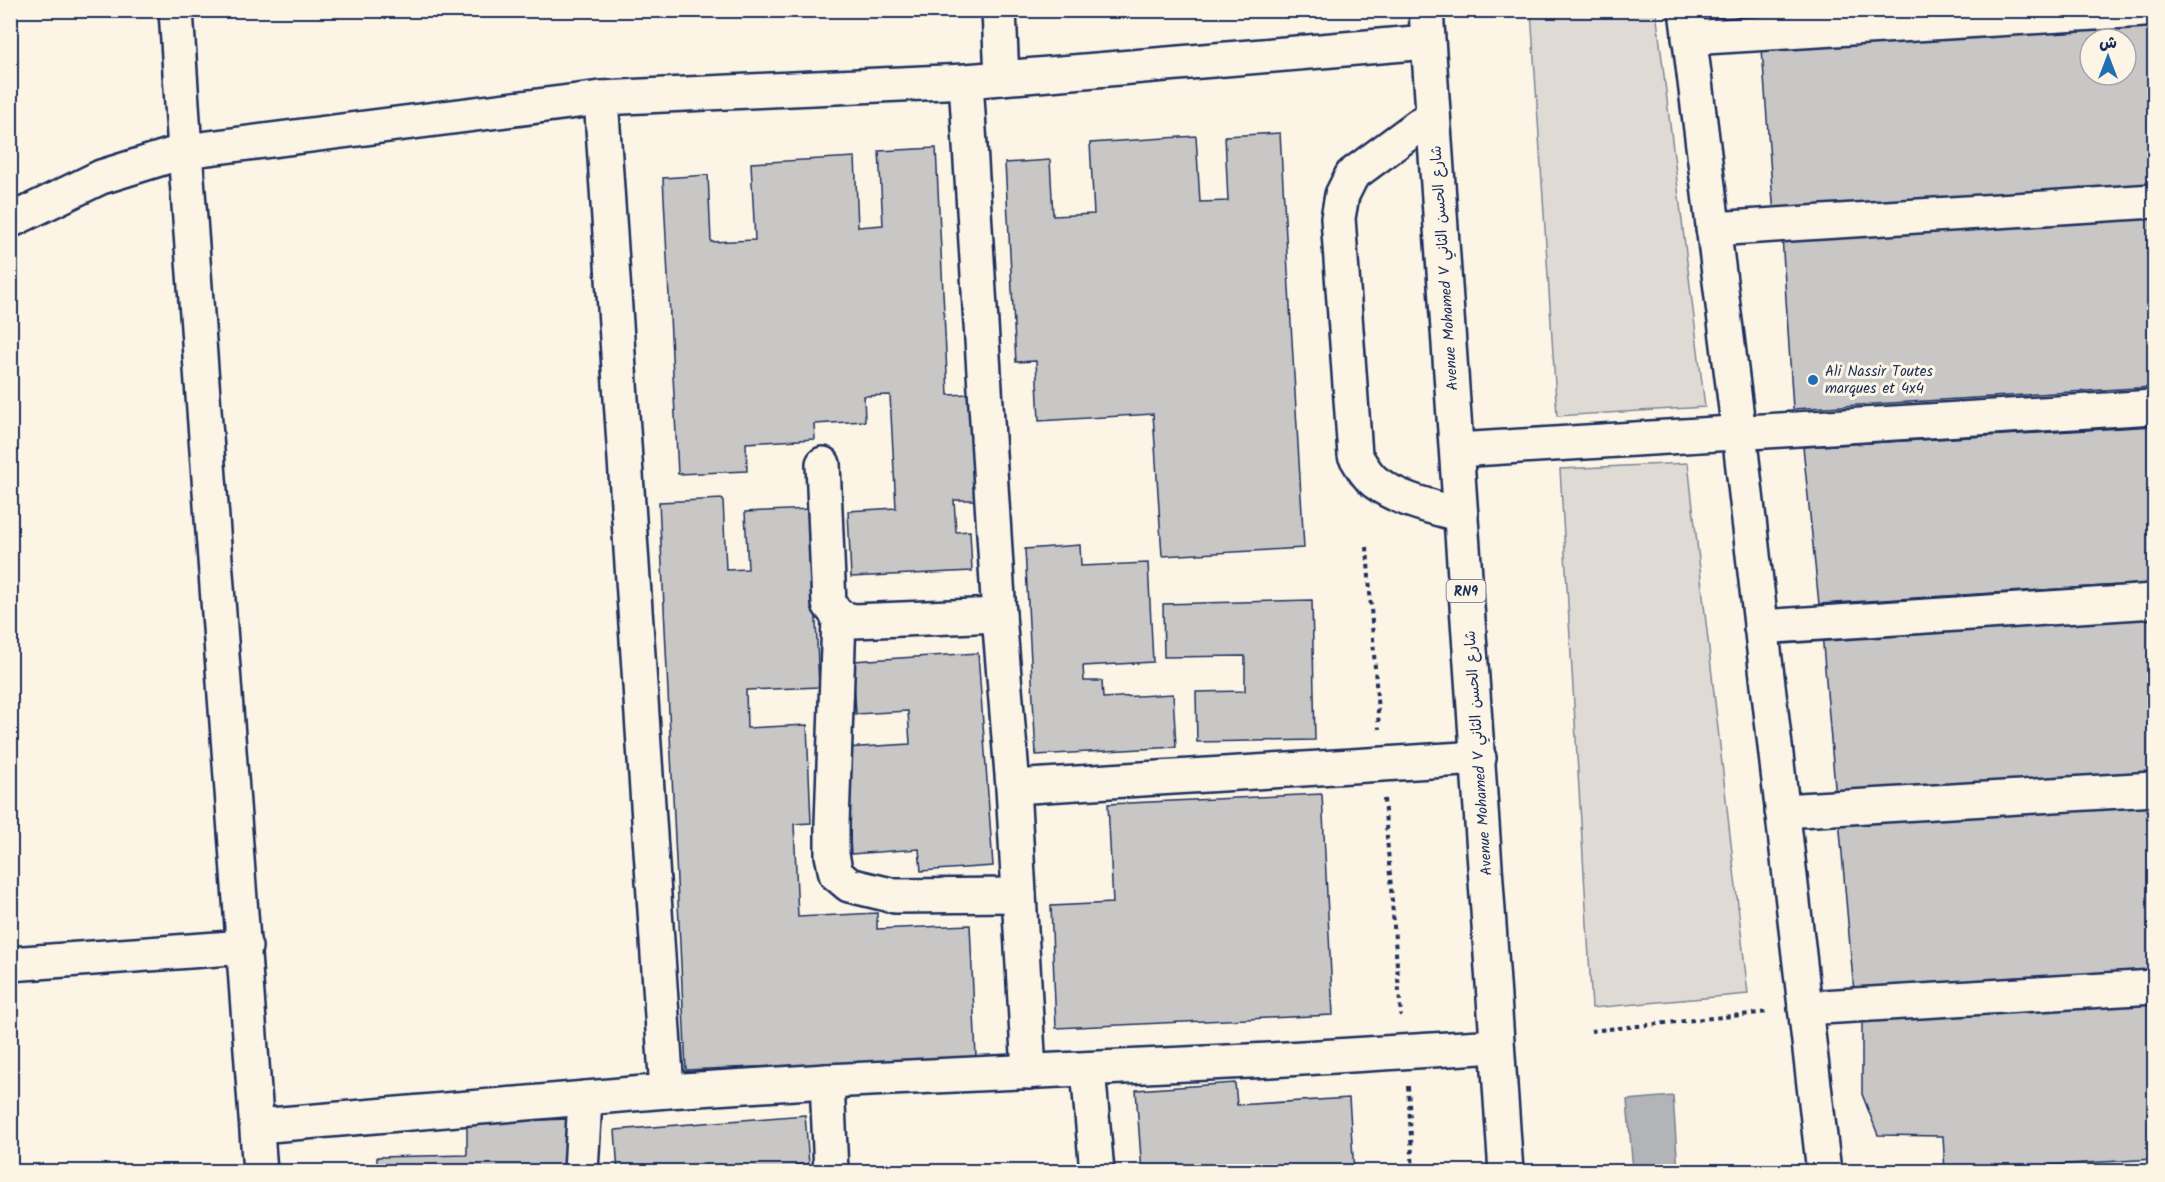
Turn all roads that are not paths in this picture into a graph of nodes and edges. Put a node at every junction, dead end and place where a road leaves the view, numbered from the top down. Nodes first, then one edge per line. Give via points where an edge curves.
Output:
1 (176, 10) edge
2 (999, 10) edge
3 (1426, 10) edge
4 (2144, 10) edge
5 (1687, 24) edge
6 (1427, 42) junction
7 (1002, 78) junction
8 (966, 81) junction
9 (601, 98) junction
10 (1433, 115) junction
11 (185, 151) junction
12 (2154, 201) edge
13 (10, 221) edge
14 (1713, 229) junction
15 (2154, 407) edge
16 (1739, 433) junction
17 (1457, 450) junction
18 (823, 464) dead end
19 (1461, 515) junction
20 (2154, 602) edge
21 (999, 615) junction
22 (839, 617) junction
23 (1761, 627) junction
24 (1479, 758) junction
25 (1013, 787) junction
26 (2154, 789) edge
27 (1782, 811) junction
28 (1019, 895) junction
29 (245, 947) junction
30 (10, 964) edge
31 (2154, 987) edge
32 (1805, 1008) junction
33 (1497, 1046) junction
34 (1088, 1069) junction
35 (1029, 1072) junction
36 (827, 1081) junction
37 (666, 1091) junction
38 (585, 1098) junction
39 (258, 1126) junction
40 (260, 1172) edge
41 (581, 1172) edge
42 (831, 1172) edge
43 (1097, 1172) edge
44 (1506, 1172) edge
45 (1824, 1172) edge

1 - 11 street
2 - 7 street
3 - 6 street, Avenue Mohamed V شارع الحسن الثاني / RN9
4 - 5 street
5 - 14 street
6 - 7 street
6 - 10 street, Avenue Mohamed V شارع الحسن الثاني / RN9
7 - 8 street
8 - 9 street
8 - 21 street
9 - 11 street
9 - 37 street
10 - 17 street, Avenue Mohamed V شارع الحسن الثاني / RN9
10 - 19 street via 1352,175 1342,195 1338,218 1355,455 1376,482 1408,499
11 - 13 street via 101,177
11 - 29 street
12 - 14 street
14 - 16 street
15 - 16 street
16 - 17 street
16 - 23 street
17 - 19 street, Avenue Mohamed V شارع الحسن الثاني / RN9
18 - 22 street via 829,604
19 - 24 street, Avenue Mohamed V شارع الحسن الثاني / RN9
20 - 23 street
21 - 22 street via 854,621
21 - 25 street
22 - 28 street via 832,824 836,874 849,885 896,896
23 - 27 street
24 - 25 street
24 - 33 street, Avenue Mohamed V شارع الحسن الثاني / RN9
25 - 28 street
26 - 27 street
27 - 32 street
28 - 35 street
29 - 30 street
29 - 39 street
31 - 32 street
32 - 45 street
33 - 34 street
33 - 44 street, Avenue Mohamed V شارع الحسن الثاني / RN9
34 - 35 street
34 - 43 street
35 - 36 street
36 - 37 street
36 - 42 street
37 - 38 street
38 - 39 street
38 - 41 street
39 - 40 street

